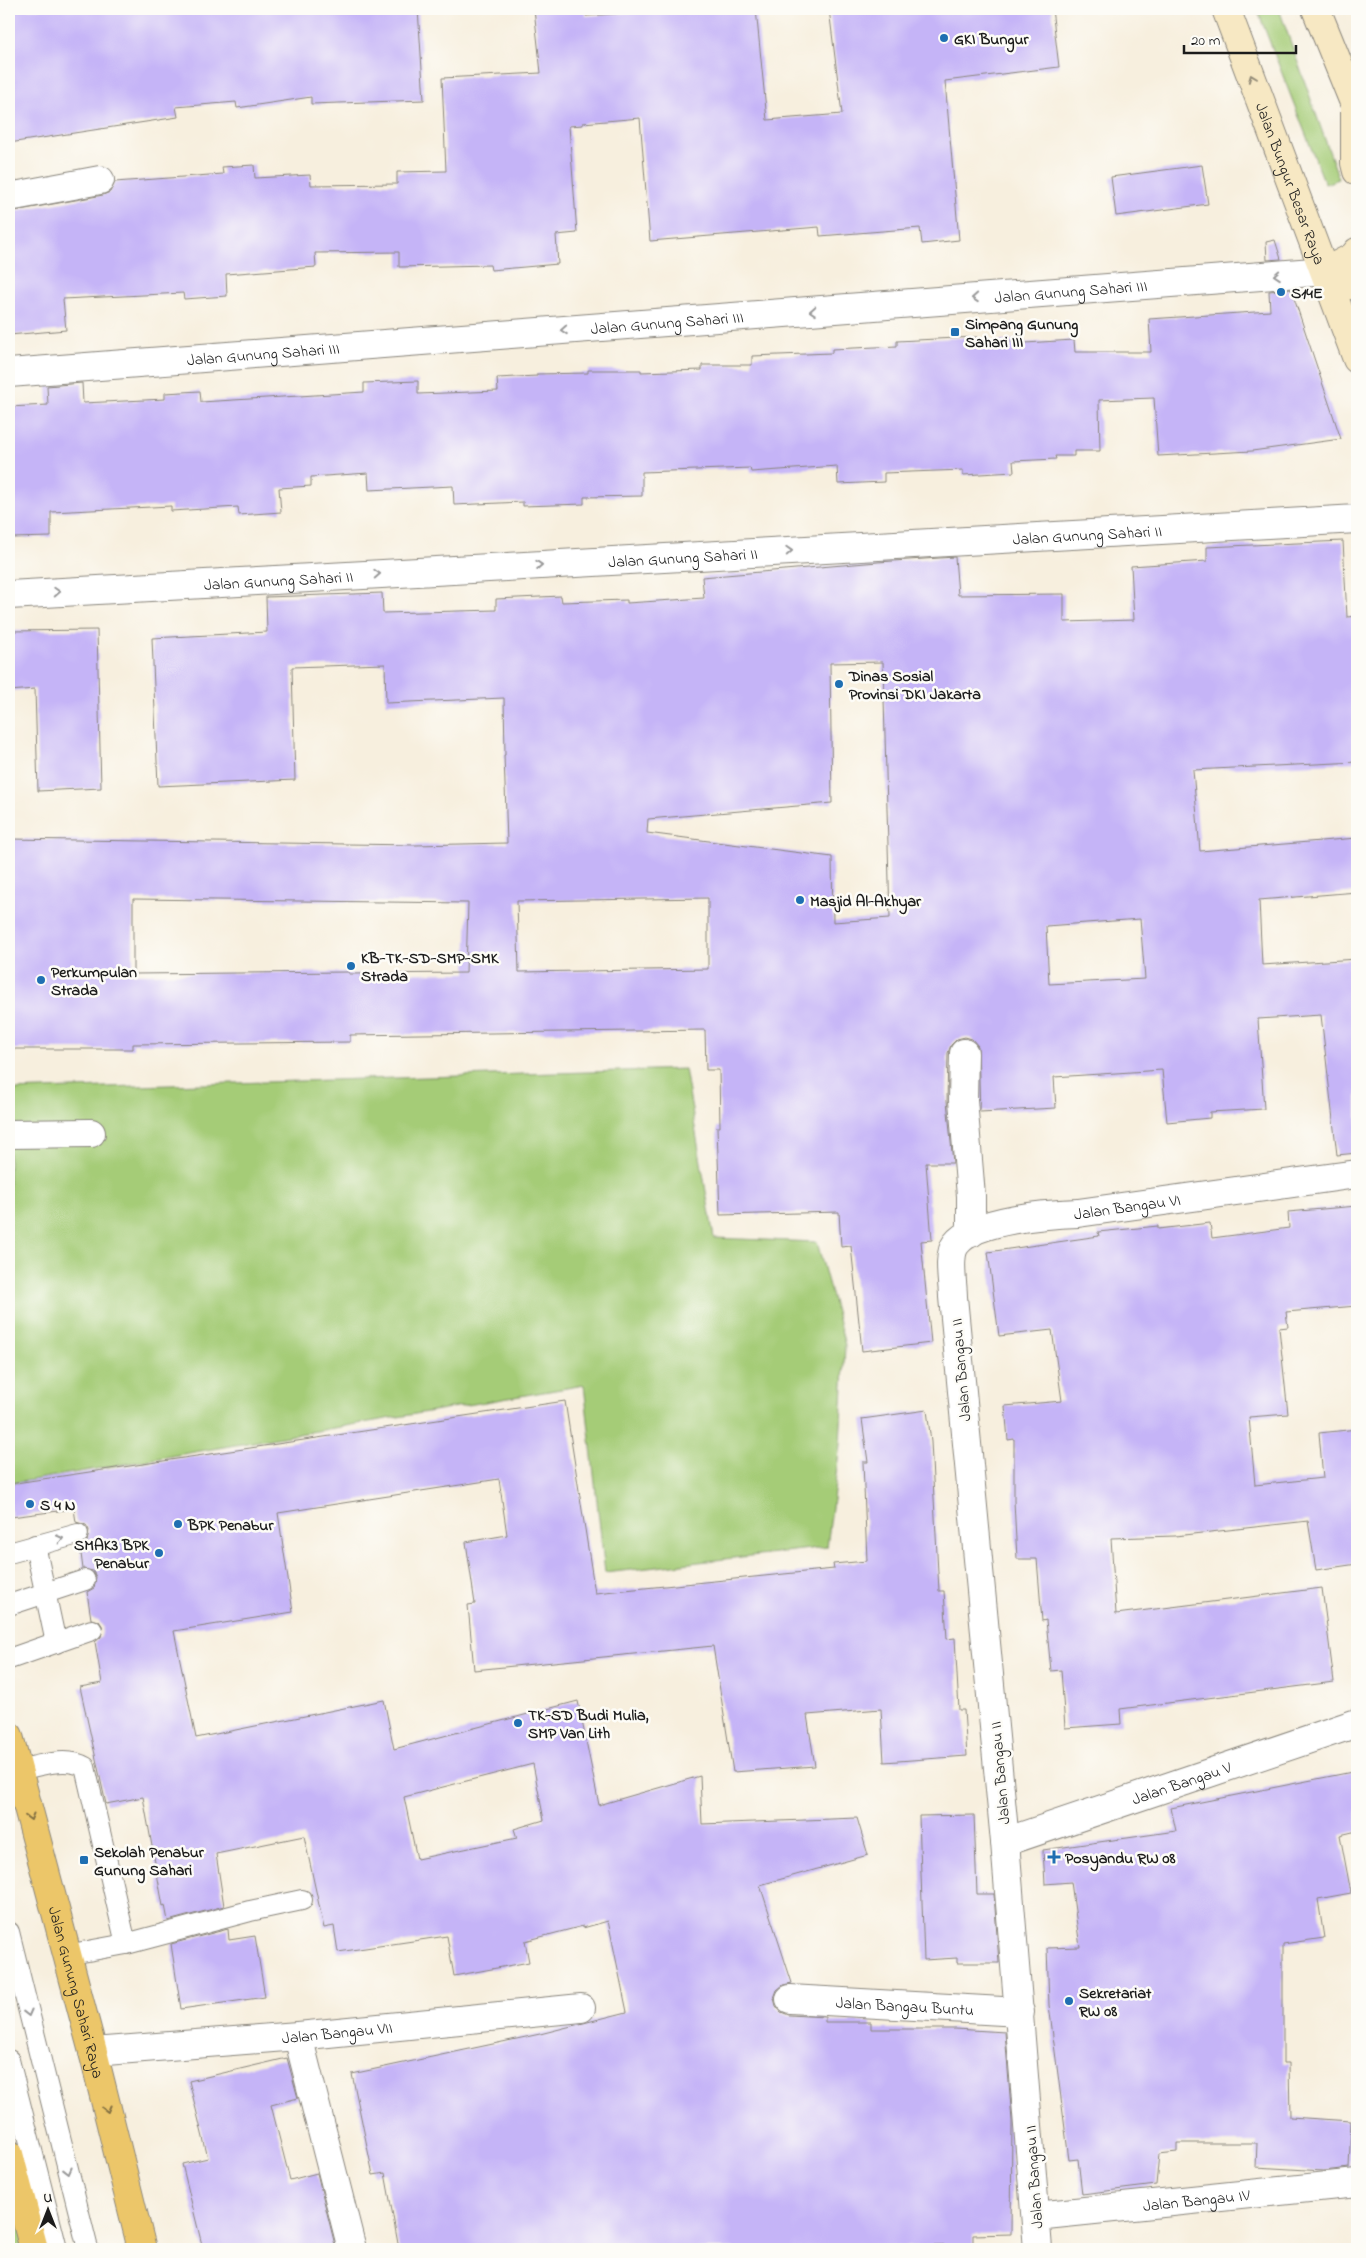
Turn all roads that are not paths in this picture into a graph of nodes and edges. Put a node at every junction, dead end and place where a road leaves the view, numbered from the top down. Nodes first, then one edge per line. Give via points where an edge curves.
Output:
1 (1226, 9) edge
2 (1316, 9) edge
3 (1356, 107) edge
4 (1357, 171) edge
5 (100, 180) dead end
6 (9, 197) edge
7 (1357, 252) edge
8 (1338, 281) edge
9 (1350, 312) edge
10 (1357, 359) edge
11 (9, 373) edge
12 (1357, 519) edge
13 (9, 595) edge
14 (964, 1053) dead end
15 (91, 1133) dead end
16 (9, 1134) edge
17 (1357, 1174) edge
18 (971, 1233) junction
19 (954, 1297) joint
20 (78, 1534) dead end
21 (34, 1545) junction
22 (9, 1553) edge
23 (85, 1580) dead end
24 (46, 1592) junction
25 (9, 1605) edge
26 (92, 1630) dead end
27 (56, 1643) junction
28 (9, 1659) edge
29 (1357, 1723) edge
30 (9, 1736) edge
31 (18, 1770) junction
32 (1005, 1842) junction
33 (302, 1900) dead end
34 (9, 1932) edge
35 (126, 1944) junction
36 (66, 1955) junction
37 (790, 1998) dead end
38 (581, 2008) dead end
39 (1020, 2012) junction
40 (298, 2036) junction
41 (93, 2052) junction
42 (9, 2060) edge
43 (9, 2154) edge
44 (1357, 2183) edge
45 (1036, 2216) junction
46 (34, 2249) edge
47 (58, 2249) edge
48 (88, 2249) edge
49 (142, 2249) edge
50 (352, 2249) edge
51 (1038, 2249) edge

8 -> 1 main road, Jalan Bungur Besar Raya
2 - 3 main road
3 - 4 main road
5 - 6 street
7 - 8 main road
8 - 9 main road, Jalan Bungur Besar Raya
8 -> 11 street, Jalan Gunung Sahari III
9 - 10 main road, Jalan Bungur Besar Raya
13 -> 12 street, Jalan Gunung Sahari II
14 - 18 street via 963,1100
15 - 16 street
17 - 18 street, Jalan Bangau VI via 1078,1213 1038,1215 999,1222
18 - 19 street, Jalan Bangau VI via 956,1244 952,1258
19 - 32 street, Jalan Bangau II
21 -> 20 lane
21 - 22 lane
21 - 24 lane
23 - 24 lane
24 - 25 lane
24 - 27 lane
26 - 27 lane
27 - 28 lane
29 - 32 street, Jalan Bangau V
30 - 31 main road, Jalan Gunung Sahari Raya
31 - 35 lane via 72,1762 85,1767
31 -> 36 main road, Jalan Gunung Sahari Raya
32 - 39 street, Jalan Bangau II
33 - 35 lane
34 -> 48 lane
35 - 36 lane
36 - 41 main road, Jalan Gunung Sahari Raya
37 - 39 street, Jalan Bangau Buntu
38 - 40 street, Jalan Bangau VII
39 - 45 street, Jalan Bangau II
40 - 41 street, Jalan Bangau VII
40 - 50 street
41 -> 49 main road, Jalan Gunung Sahari Raya
42 - 47 lane
43 - 46 main road
44 - 45 street, Jalan Bangau IV
45 - 51 street, Jalan Bangau II

